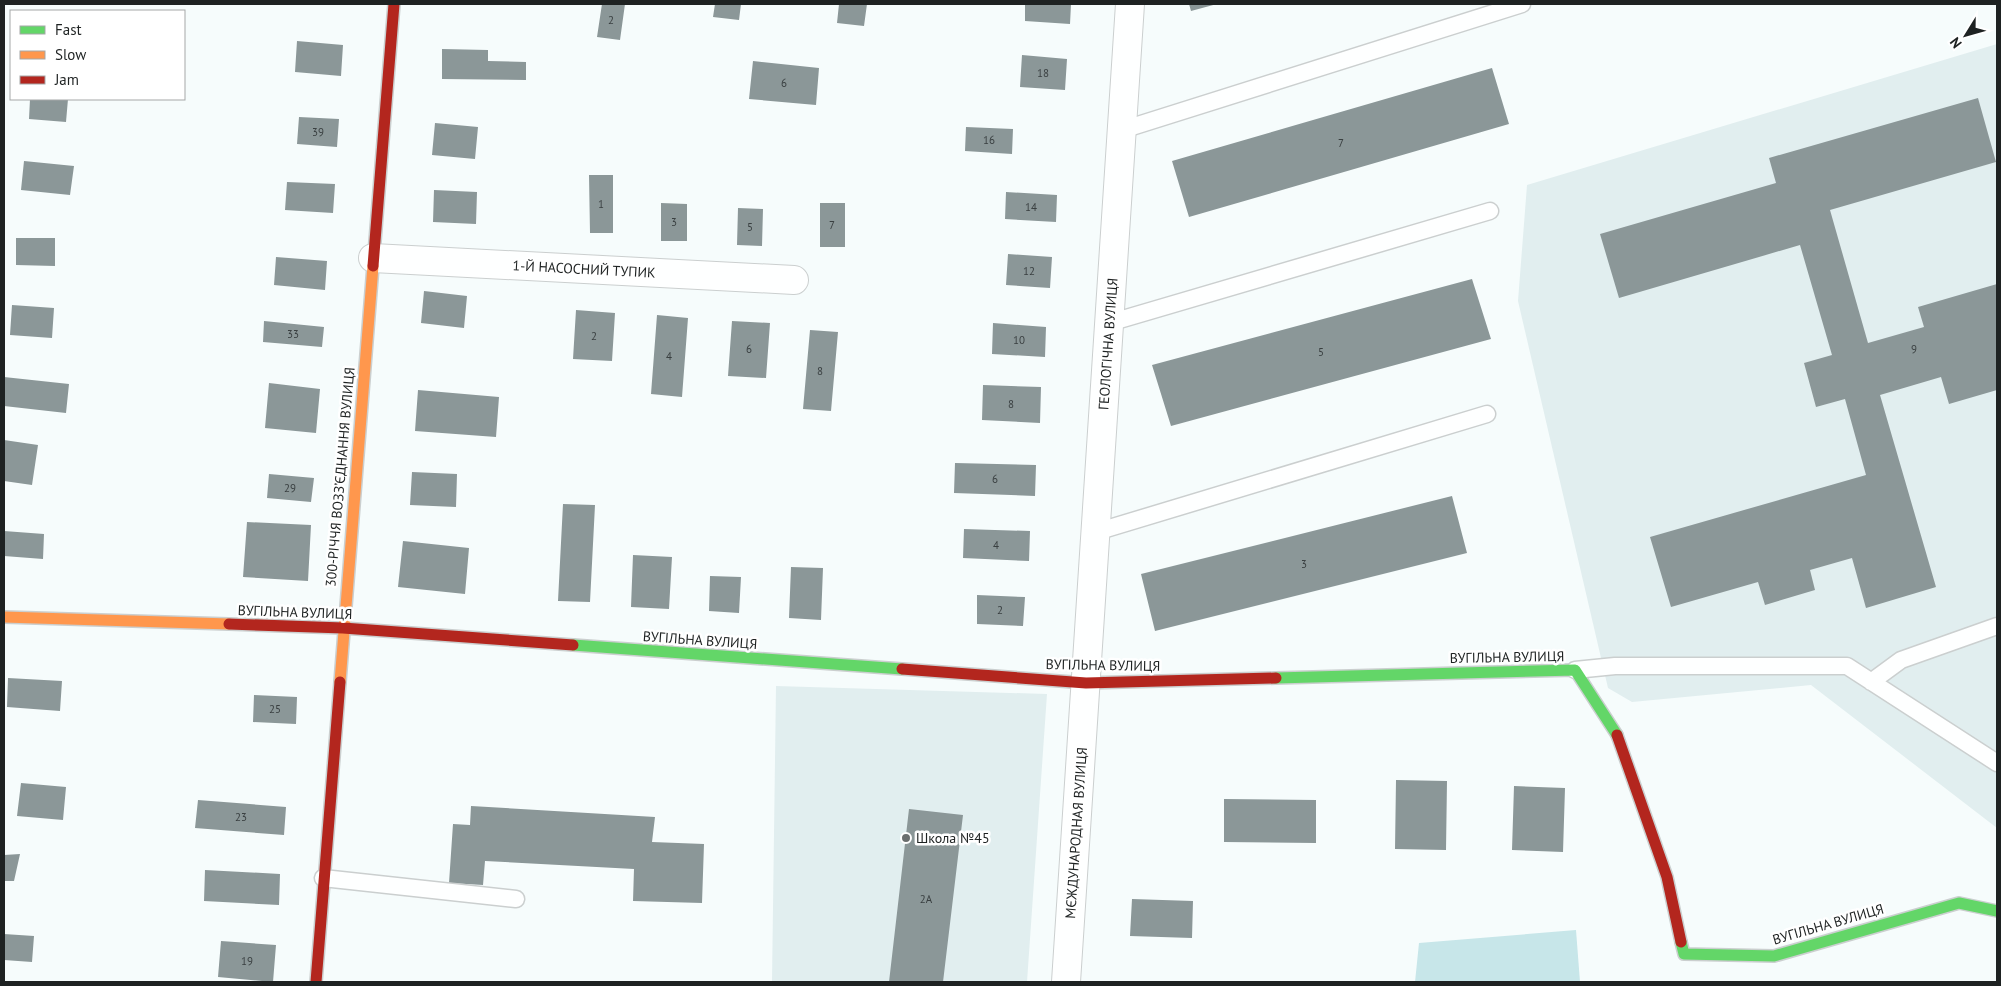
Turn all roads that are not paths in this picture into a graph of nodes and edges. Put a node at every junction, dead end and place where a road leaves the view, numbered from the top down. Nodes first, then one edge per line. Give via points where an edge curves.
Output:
1 (394, 4) edge
2 (1130, 4) edge
3 (1522, 4) edge
4 (1122, 130) junction
5 (1490, 211) dead end
6 (373, 258) junction
7 (794, 280) dead end
8 (1109, 323) junction
9 (1487, 414) dead end
10 (1096, 532) junction
11 (4, 617) edge
12 (1997, 626) edge
13 (343, 628) junction
14 (1575, 670) junction
15 (1871, 682) junction
16 (1086, 683) junction
17 (1997, 763) edge
18 (323, 878) junction
19 (516, 899) dead end
20 (1997, 911) edge
21 (316, 982) edge
22 (1066, 982) edge

1 - 6 street, 300-РІЧЧЯ ВОЗЗ’ЄДНАННЯ ВУЛИЦЯ
2 - 4 street, ГЕОЛОГІЧНА ВУЛИЦЯ
3 - 4 lane
4 - 8 street, ГЕОЛОГІЧНА ВУЛИЦЯ
5 - 8 lane
6 - 7 street, 1-Й НАСОСНИЙ ТУПИК
6 - 13 street, 300-РІЧЧЯ ВОЗЗ’ЄДНАННЯ ВУЛИЦЯ
8 - 10 street, ГЕОЛОГІЧНА ВУЛИЦЯ
9 - 10 lane
10 - 16 street, ГЕОЛОГІЧНА ВУЛИЦЯ
11 - 13 street, ВУГІЛЬНА ВУЛИЦЯ
12 - 15 lane via 1901,660
13 - 16 street, ВУГІЛЬНА ВУЛИЦЯ
13 - 18 street, 300-РІЧЧЯ ВОЗЗ’ЄДНАННЯ ВУЛИЦЯ
14 - 15 lane via 1615,666 1847,666
14 - 16 street, ВУГІЛЬНА ВУЛИЦЯ
14 - 20 street, ВУГІЛЬНА ВУЛИЦЯ via 1616,733 1667,878 1684,954 1774,956 1959,903
15 - 17 lane
16 - 22 street, МЄЖДУНАРОДНАЯ ВУЛИЦЯ
18 - 19 lane
18 - 21 street, 300-РІЧЧЯ ВОЗЗ’ЄДНАННЯ ВУЛИЦЯ

